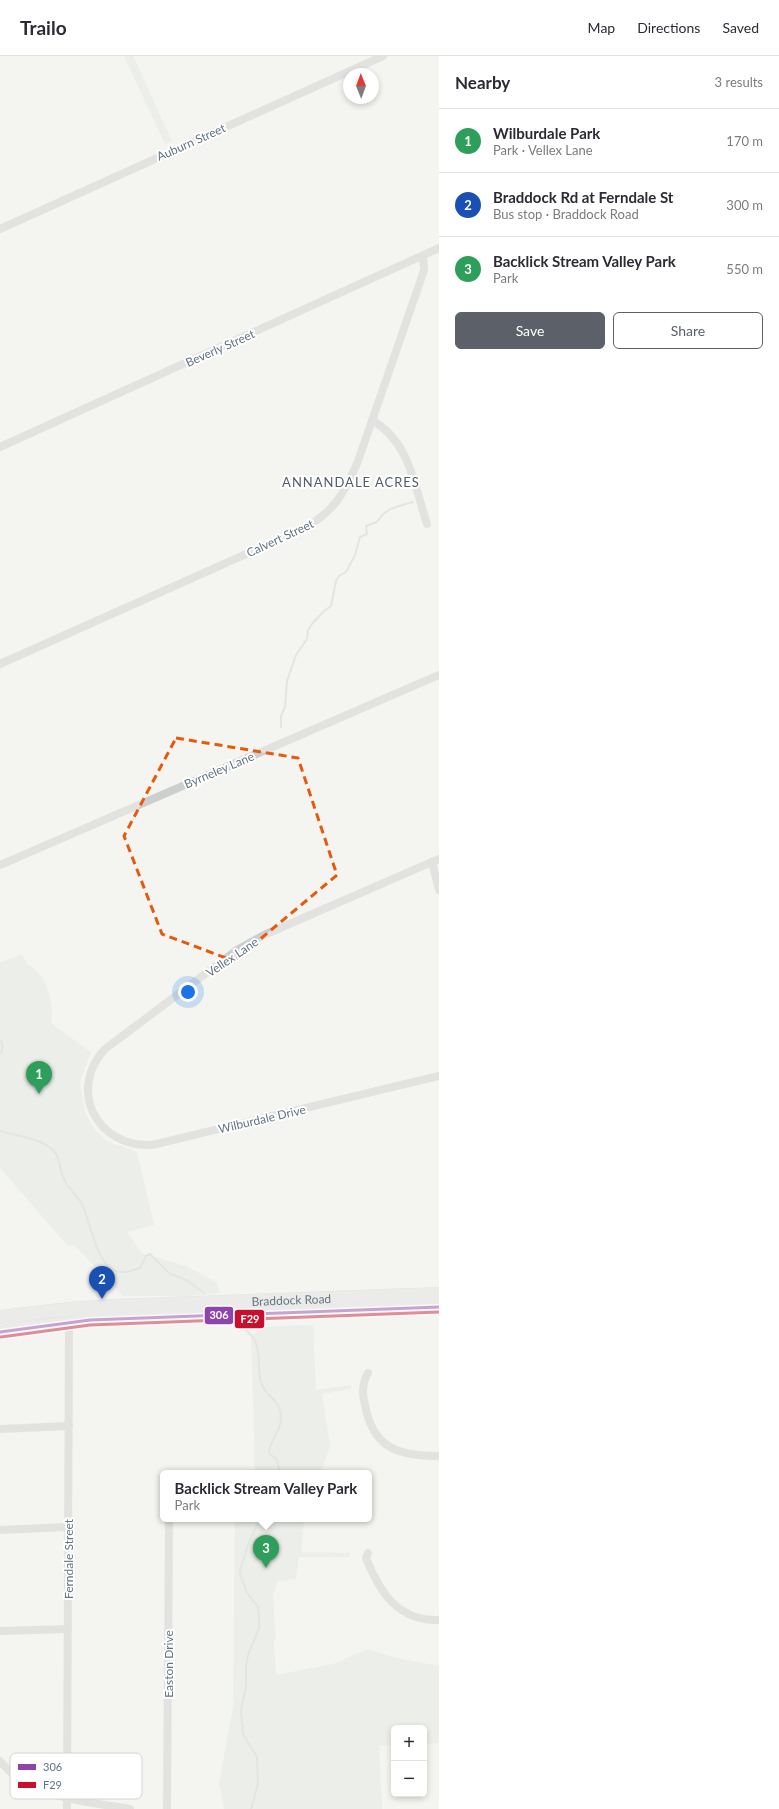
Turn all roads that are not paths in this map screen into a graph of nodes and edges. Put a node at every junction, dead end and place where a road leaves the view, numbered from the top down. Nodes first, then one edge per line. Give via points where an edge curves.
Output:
1 (382, 56) edge
2 (0, 229) edge
3 (439, 248) edge
4 (423, 256) junction
5 (372, 420) junction
6 (0, 447) edge
7 (427, 524) dead end
8 (0, 664) edge
9 (439, 676) edge
10 (436, 861) edge
11 (0, 865) edge
12 (439, 890) edge
13 (439, 1076) edge
14 (94, 1116) joint
15 (439, 1294) edge
16 (439, 1307) edge
17 (70, 1309) junction
18 (0, 1317) edge
19 (69, 1322) junction
20 (0, 1332) edge
21 (368, 1372) dead end
22 (69, 1426) junction
23 (0, 1429) edge
24 (439, 1456) edge
25 (169, 1522) edge
26 (68, 1527) junction
27 (0, 1530) edge
28 (368, 1553) dead end
29 (439, 1620) edge
30 (68, 1629) junction
31 (0, 1631) edge
32 (67, 1753) edge
33 (1, 1763) edge
34 (10, 1771) edge
35 (78, 1799) edge
36 (130, 1809) edge
37 (167, 1809) edge

1 - 2 street, Auburn Street
3 - 4 street, Beverly Street
4 - 5 street, Calvert Street via 424,270
4 - 6 street, Beverly Street
5 - 7 street via 391,433 403,452
5 - 8 street, Calvert Street via 348,486 332,508 317,520
9 - 11 street, Byrneley Lane
10 - 12 street
10 - 14 street, Vellex Lane via 264,935 237,950 105,1050 95,1063 90,1077 89,1102
13 - 14 street, Wilburdale Drive via 152,1145 123,1141 106,1131
15 - 17 main road, Braddock Road
16 - 19 main road, Braddock Road
17 - 18 main road, Braddock Road
17 - 19 street, Ferndale Street
19 - 20 main road, Braddock Road
19 - 22 street, Ferndale Street
21 - 24 street via 364,1379 364,1400 370,1423 378,1436 388,1446 406,1454
22 - 23 street
22 - 26 street, Ferndale Street
25 - 37 street, Easton Drive
26 - 27 street
26 - 30 street, Ferndale Street
28 - 29 street via 366,1558 374,1577 399,1610 416,1619
30 - 31 street
30 - 32 street, Ferndale Street
33 - 34 street
35 - 36 street

